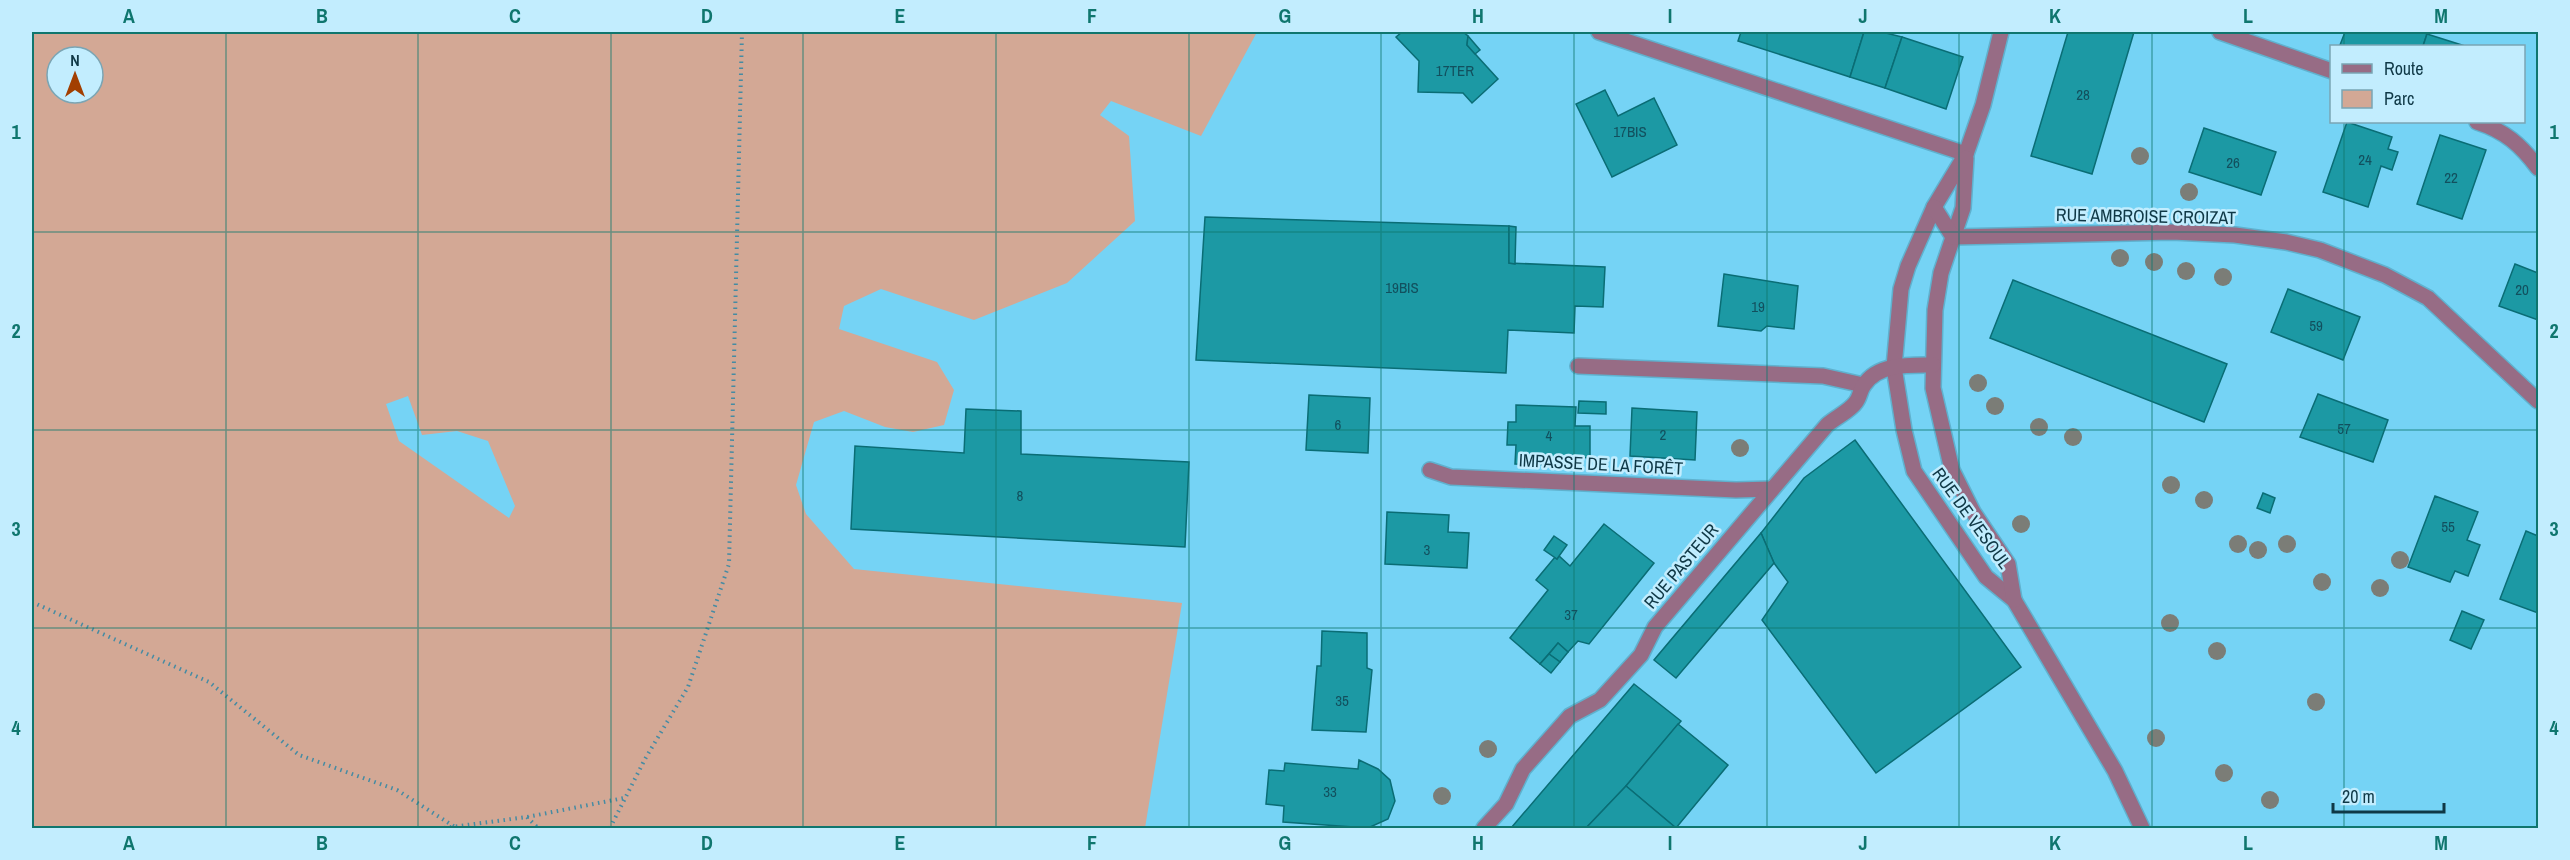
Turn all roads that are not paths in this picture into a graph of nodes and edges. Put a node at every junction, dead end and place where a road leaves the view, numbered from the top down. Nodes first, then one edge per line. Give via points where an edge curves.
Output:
1 (1599, 32) edge
2 (2001, 32) edge
3 (2220, 32) edge
4 (2330, 71) edge
5 (2480, 123) edge
6 (1966, 154) junction
7 (2538, 168) edge
8 (1934, 207) junction
9 (1953, 237) junction
10 (1933, 365) junction
11 (1578, 366) dead end
12 (1894, 367) junction
13 (1863, 386) junction
14 (2538, 401) edge
15 (1430, 470) dead end
16 (1771, 489) junction
17 (2014, 600) junction
18 (1484, 828) edge
19 (2142, 828) edge

1 - 6 street
2 - 6 street, RUE DE VESOUL
3 - 4 street
5 - 7 street via 2520,144
6 - 8 street, RUE DE VESOUL
6 - 9 street via 1963,208
8 - 9 street
8 - 12 street, RUE DE VESOUL via 1901,289
9 - 10 street via 1935,310
9 - 14 street, RUE AMBROISE CROIZAT via 2172,232 2276,240 2320,250 2385,275 2427,298
10 - 12 street, RUE PASTEUR
10 - 17 street via 1933,388 1952,470 1973,512 2008,564
11 - 13 street via 1823,376
12 - 13 street, RUE PASTEUR via 1878,371
12 - 17 street, RUE DE VESOUL via 1914,471 1986,577
13 - 16 street, RUE PASTEUR via 1856,402 1827,425
15 - 16 street, IMPASSE DE LA FORÊT via 1451,477
16 - 18 street, RUE PASTEUR via 1655,627 1641,656 1600,700 1570,716 1523,769 1506,804
17 - 19 street, RUE DE VESOUL via 2115,771

